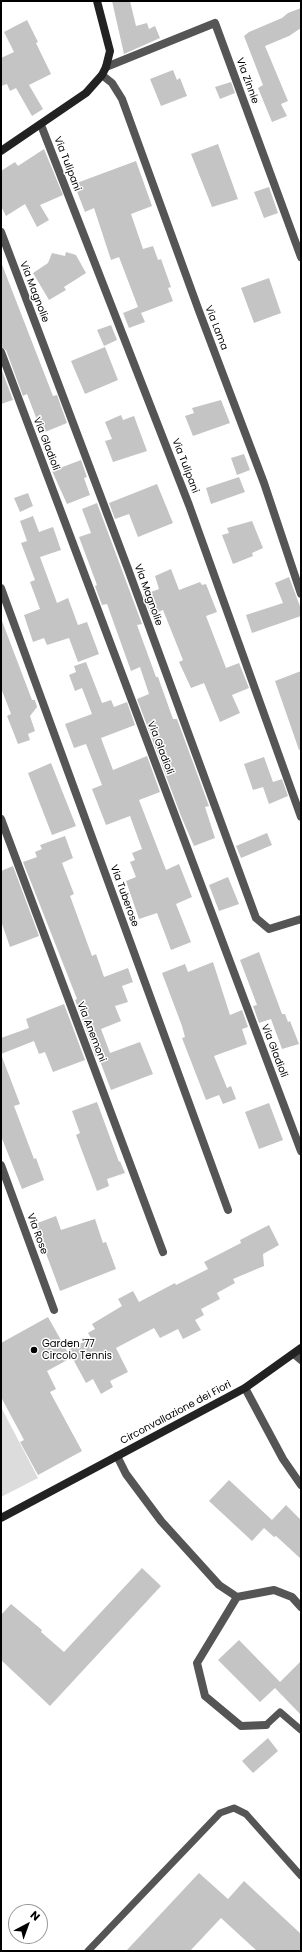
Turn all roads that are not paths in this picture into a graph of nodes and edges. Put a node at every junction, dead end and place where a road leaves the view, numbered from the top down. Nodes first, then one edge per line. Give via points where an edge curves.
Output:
1 (97, 1) edge
2 (104, 71) junction
3 (41, 125) junction
4 (1, 151) edge
5 (1, 232) edge
6 (301, 257) edge
7 (1, 352) edge
8 (1, 588) edge
9 (301, 594) edge
10 (301, 817) edge
11 (1, 819) edge
12 (301, 919) edge
13 (301, 1151) edge
14 (1, 1165) edge
15 (228, 1210) dead end
16 (163, 1252) dead end
17 (54, 1310) dead end
18 (301, 1348) edge
19 (294, 1354) junction
20 (301, 1360) edge
21 (245, 1388) junction
22 (117, 1456) junction
23 (301, 1485) edge
24 (1, 1518) edge
25 (237, 1597) junction
26 (301, 1607) edge
27 (266, 1725) joint
28 (301, 1730) edge
29 (301, 1876) edge
30 (88, 1951) edge

1 - 2 street via 110,51
2 - 3 street via 86,93
2 - 6 street, Via Zinnie via 215,23
2 - 9 street, Via Lama via 122,99 264,482
3 - 4 street
3 - 10 street, Via Tulipani via 190,506
5 - 12 street, Via Magnolie via 256,918 269,929
7 - 13 street, Via Gladioli
8 - 15 street, Via Tuberose
11 - 16 street, Via Anemoni
14 - 17 street, Via Rose
18 - 19 street, Circonvallazione dei Fiori
19 - 20 street
19 - 21 street, Circonvallazione dei Fiori
21 - 22 street, Circonvallazione dei Fiori
21 - 23 street, Circonvallazione dei Fiori via 283,1460
22 - 24 street, Circonvallazione dei Fiori
22 - 25 street, Circonvallazione dei Fiori via 126,1474 160,1521 219,1585
25 - 26 street via 274,1590 292,1597
25 - 27 street via 197,1663 205,1696 241,1726
27 - 28 lane via 280,1712
29 - 30 lane via 246,1814 234,1808 220,1813

